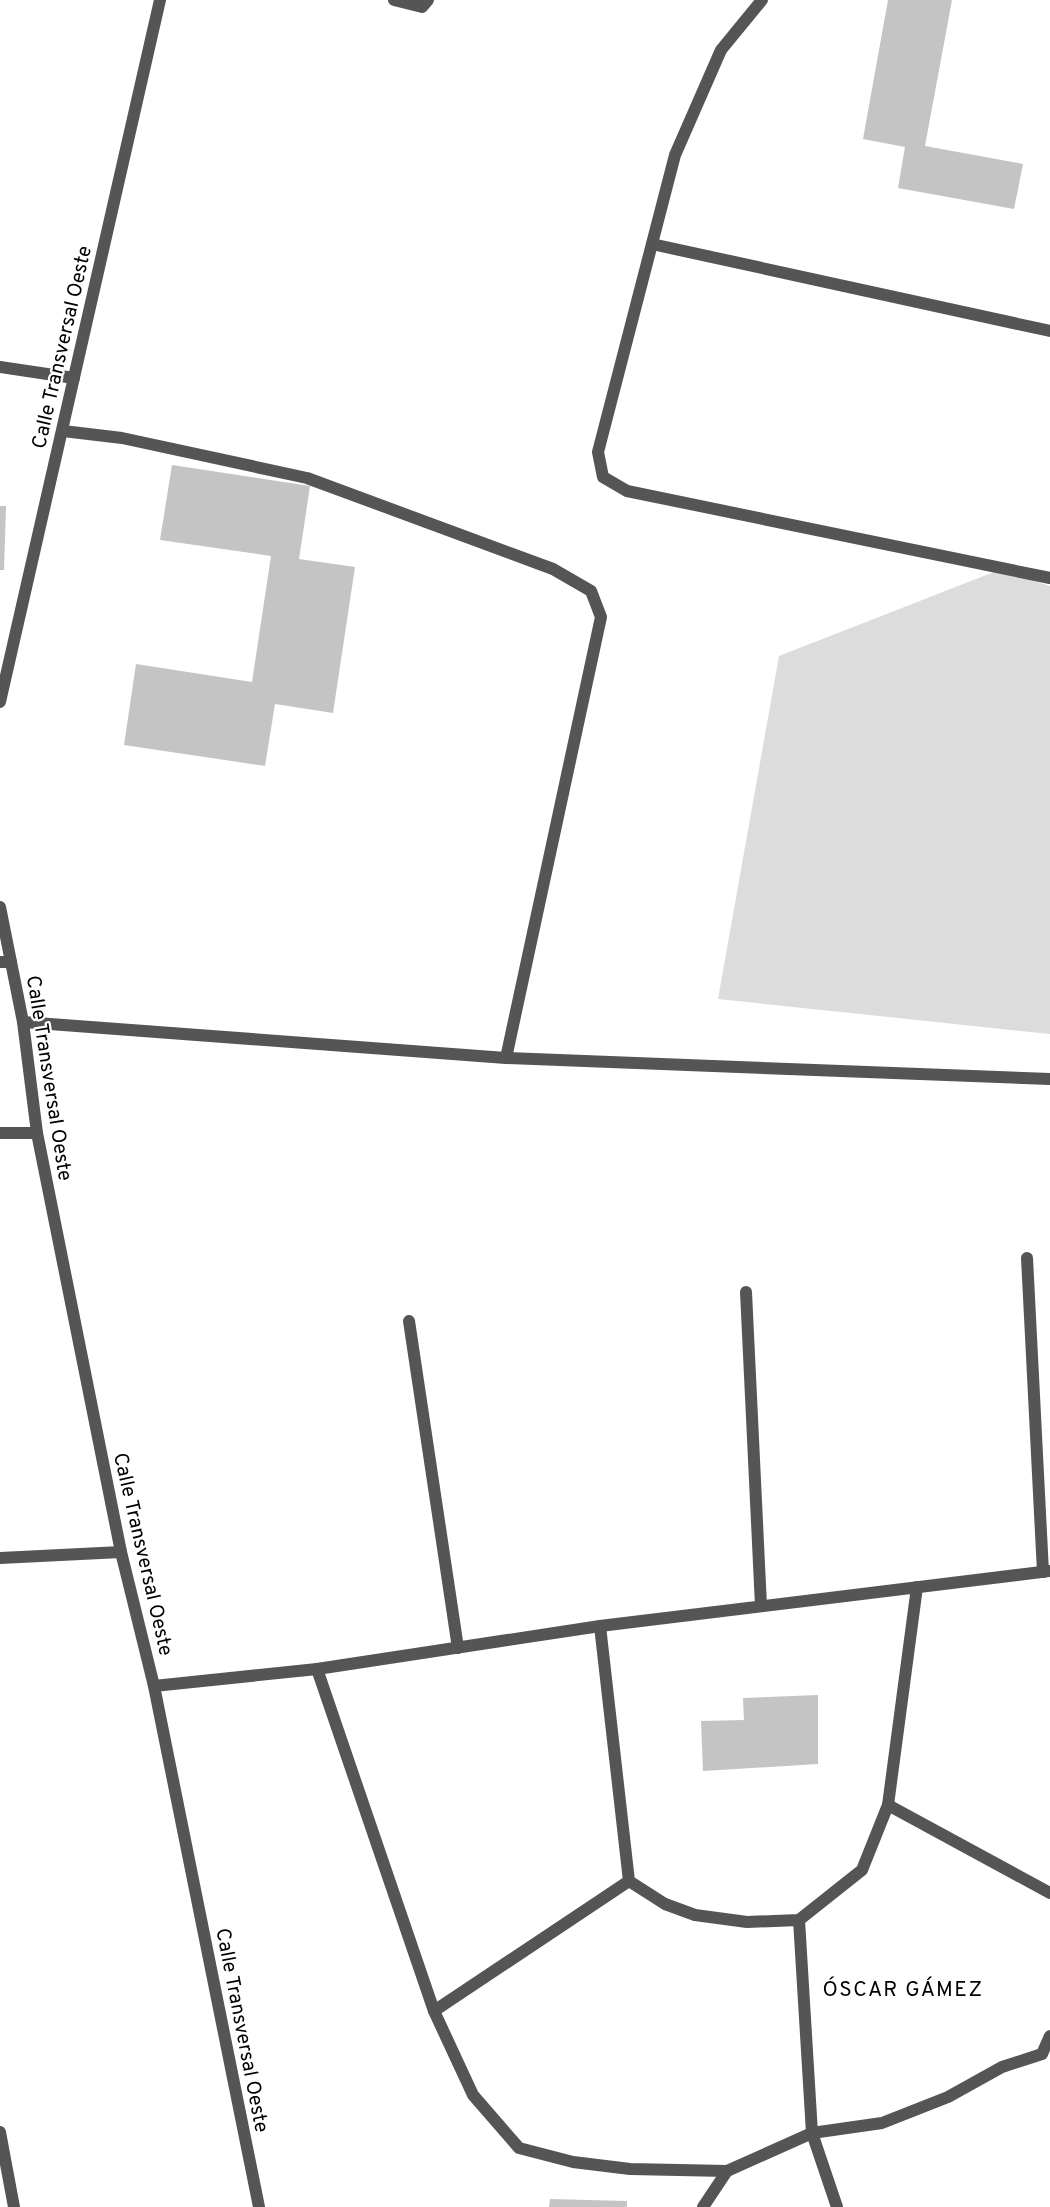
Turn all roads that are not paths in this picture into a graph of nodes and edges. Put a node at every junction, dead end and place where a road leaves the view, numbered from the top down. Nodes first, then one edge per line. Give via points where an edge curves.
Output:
1 (160, 0) edge
2 (394, 0) edge
3 (428, 0) edge
4 (762, 0) edge
5 (652, 244) junction
6 (1050, 331) edge
7 (0, 367) edge
8 (74, 378) junction
9 (63, 431) junction
10 (1050, 578) edge
11 (0, 702) edge
12 (0, 907) edge
13 (5, 962) edge
14 (22, 1022) junction
15 (506, 1058) junction
16 (1050, 1079) edge
17 (0, 1133) edge
18 (37, 1133) junction
19 (1026, 1258) dead end
20 (746, 1292) dead end
21 (409, 1321) dead end
22 (121, 1552) junction
23 (0, 1557) edge
24 (1047, 1571) edge
25 (917, 1587) junction
26 (761, 1606) junction
27 (600, 1626) junction
28 (458, 1648) junction
29 (317, 1669) junction
30 (154, 1686) junction
31 (888, 1805) junction
32 (629, 1881) junction
33 (1050, 1893) edge
34 (799, 1920) junction
35 (434, 2011) junction
36 (1050, 2036) edge
37 (1046, 2054) edge
38 (0, 2132) edge
39 (812, 2133) junction
40 (727, 2171) junction
41 (14, 2207) edge
42 (259, 2207) edge
43 (703, 2207) edge
44 (837, 2207) edge

1 - 8 street, Calle Transversal Oeste
2 - 3 street via 422,7
4 - 5 street via 721,50 675,155
5 - 6 street
5 - 10 street via 598,452 603,477 627,491
7 - 8 street
8 - 9 street, Calle Transversal Oeste
9 - 11 street, Calle Transversal Oeste
9 - 15 street via 122,438 307,478 554,569 591,591 601,616
12 - 13 street, Calle Transversal Oeste
13 - 14 street, Calle Transversal Oeste
14 - 15 street
14 - 18 street, Calle Transversal Oeste
15 - 16 street
17 - 18 street
18 - 22 street, Calle Transversal Oeste
19 - 24 street
20 - 26 street
21 - 28 street
22 - 23 street
22 - 30 street, Calle Transversal Oeste
24 - 25 street
25 - 26 street
25 - 31 street
26 - 27 street
27 - 28 street
27 - 32 street
28 - 29 street
29 - 30 street
29 - 35 street
30 - 42 street, Calle Transversal Oeste
31 - 33 street
31 - 34 street via 862,1870
32 - 34 street via 665,1904 695,1915 747,1922
32 - 35 street
34 - 39 street
35 - 40 street via 473,2095 519,2148 573,2162 630,2169
36 - 37 street
37 - 39 street via 1002,2067 948,2097 882,2123
38 - 41 street
39 - 40 street
39 - 44 street
40 - 43 street

